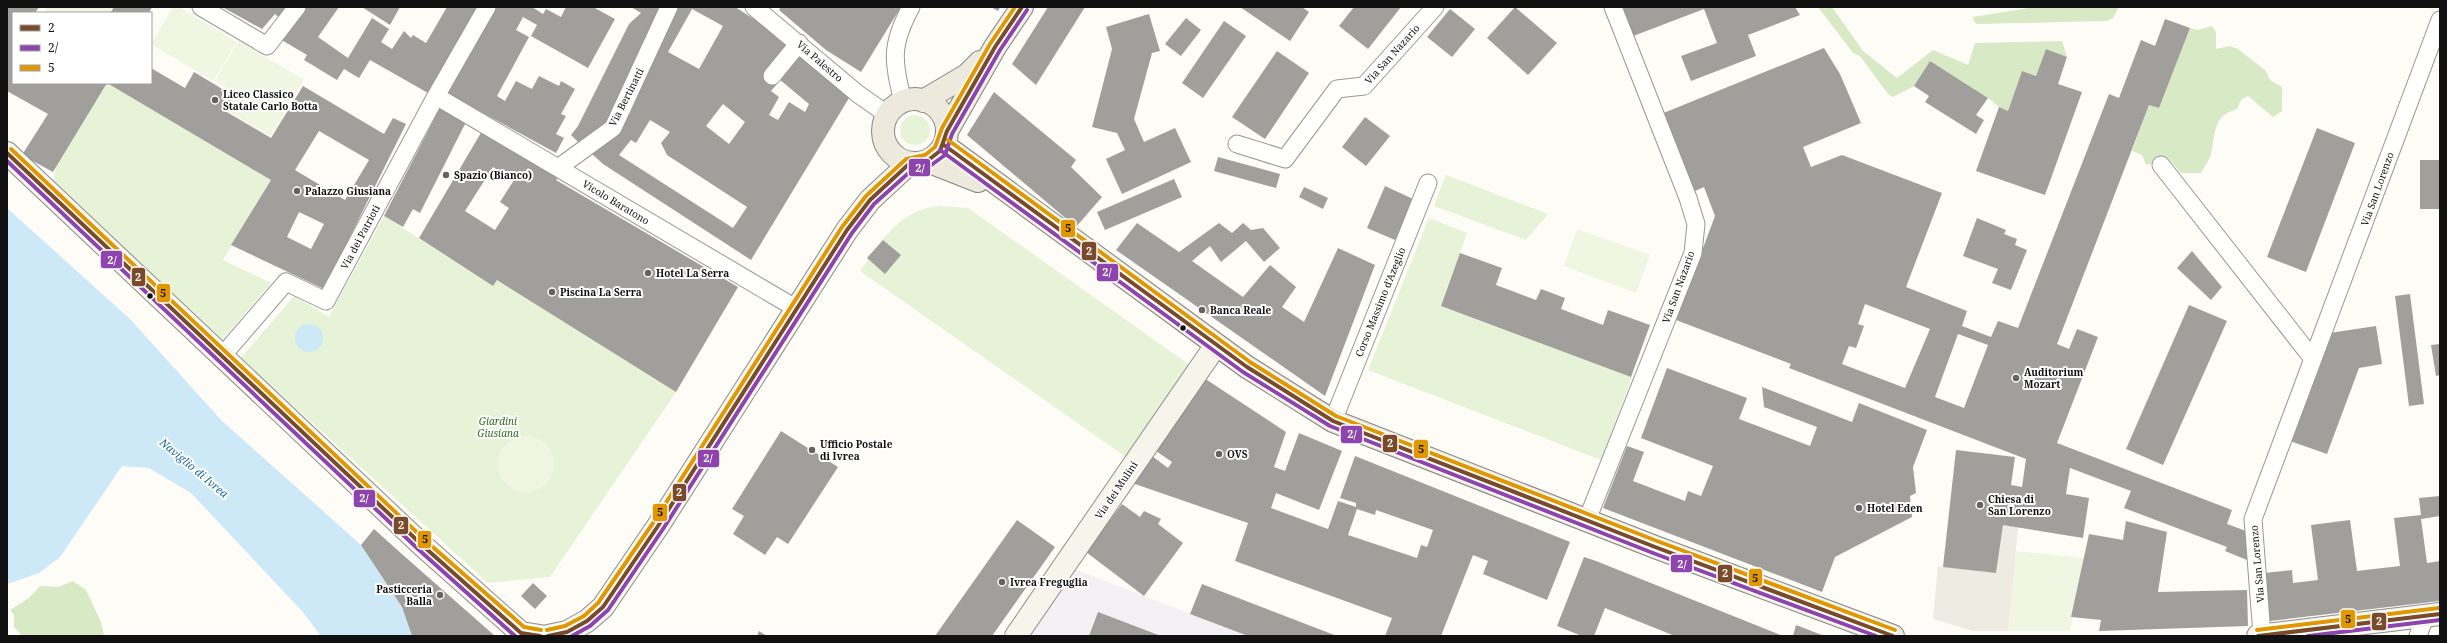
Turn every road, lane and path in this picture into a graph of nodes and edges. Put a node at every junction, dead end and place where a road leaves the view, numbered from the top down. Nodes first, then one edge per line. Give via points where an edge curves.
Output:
1 (201, 7) edge
2 (296, 7) edge
3 (487, 7) edge
4 (669, 7) edge
5 (754, 7) edge
6 (911, 7) edge
7 (1022, 7) edge
8 (1435, 7) edge
9 (1613, 7) edge
10 (772, 12) edge
11 (2440, 20) edge
12 (799, 43) junction
13 (995, 47) junction
14 (772, 76) dead end
15 (436, 96) junction
16 (905, 106) junction
17 (945, 138) junction
18 (1237, 144) dead end
19 (7, 153) edge
20 (918, 162) junction
21 (2161, 165) dead end
22 (558, 168) junction
23 (1428, 183) dead end
24 (1002, 190) junction
25 (796, 309) junction
26 (1216, 345) junction
27 (222, 356) junction
28 (2313, 359) junction
29 (1333, 421) junction
30 (1587, 520) junction
31 (2428, 622) edge
32 (530, 634) edge
33 (548, 636) edge
34 (1016, 636) edge
35 (1893, 636) edge
36 (2258, 636) edge
37 (2262, 636) edge

1 - 2 street via 267,46
3 - 15 street, Via dei Patrioti
4 - 22 street, Via Bertinatti via 613,128
5 - 10 street, Via Palestro
6 - 16 street via 901,27 894,64
7 - 13 main road
8 - 18 street, Via San Nazario via 1364,86 1337,89 1285,159
9 - 30 street, Via San Nazario via 1696,224 1693,253
10 - 12 street, Via Palestro
11 - 28 street, Via San Lorenzo
12 - 14 street
12 - 16 street, Via Palestro via 858,94
13 - 16 main road via 967,75
13 - 17 main road
15 - 22 street, Vicolo Baratono
15 - 27 street, Via dei Patrioti via 326,301 286,282
16 - 17 main road via 933,104 940,112
16 - 20 main road via 883,134 888,148 896,157
17 - 20 main road via 936,155
17 - 24 main road
19 - 27 main road
20 - 24 main road
20 - 25 main road via 870,200 847,230
21 - 28 street
22 - 25 street, Vicolo Baratono
23 - 29 street, Corso Massimo d'Azeglio
24 - 26 main road
25 - 33 main road via 603,607 587,621 567,632
26 - 29 main road via 1304,405
26 - 34 main road, Via dei Mulini
27 - 32 main road via 422,545
28 - 37 street, Via San Lorenzo via 2253,519
29 - 30 main road
30 - 35 main road
31 - 37 main road
36 - 37 main road

